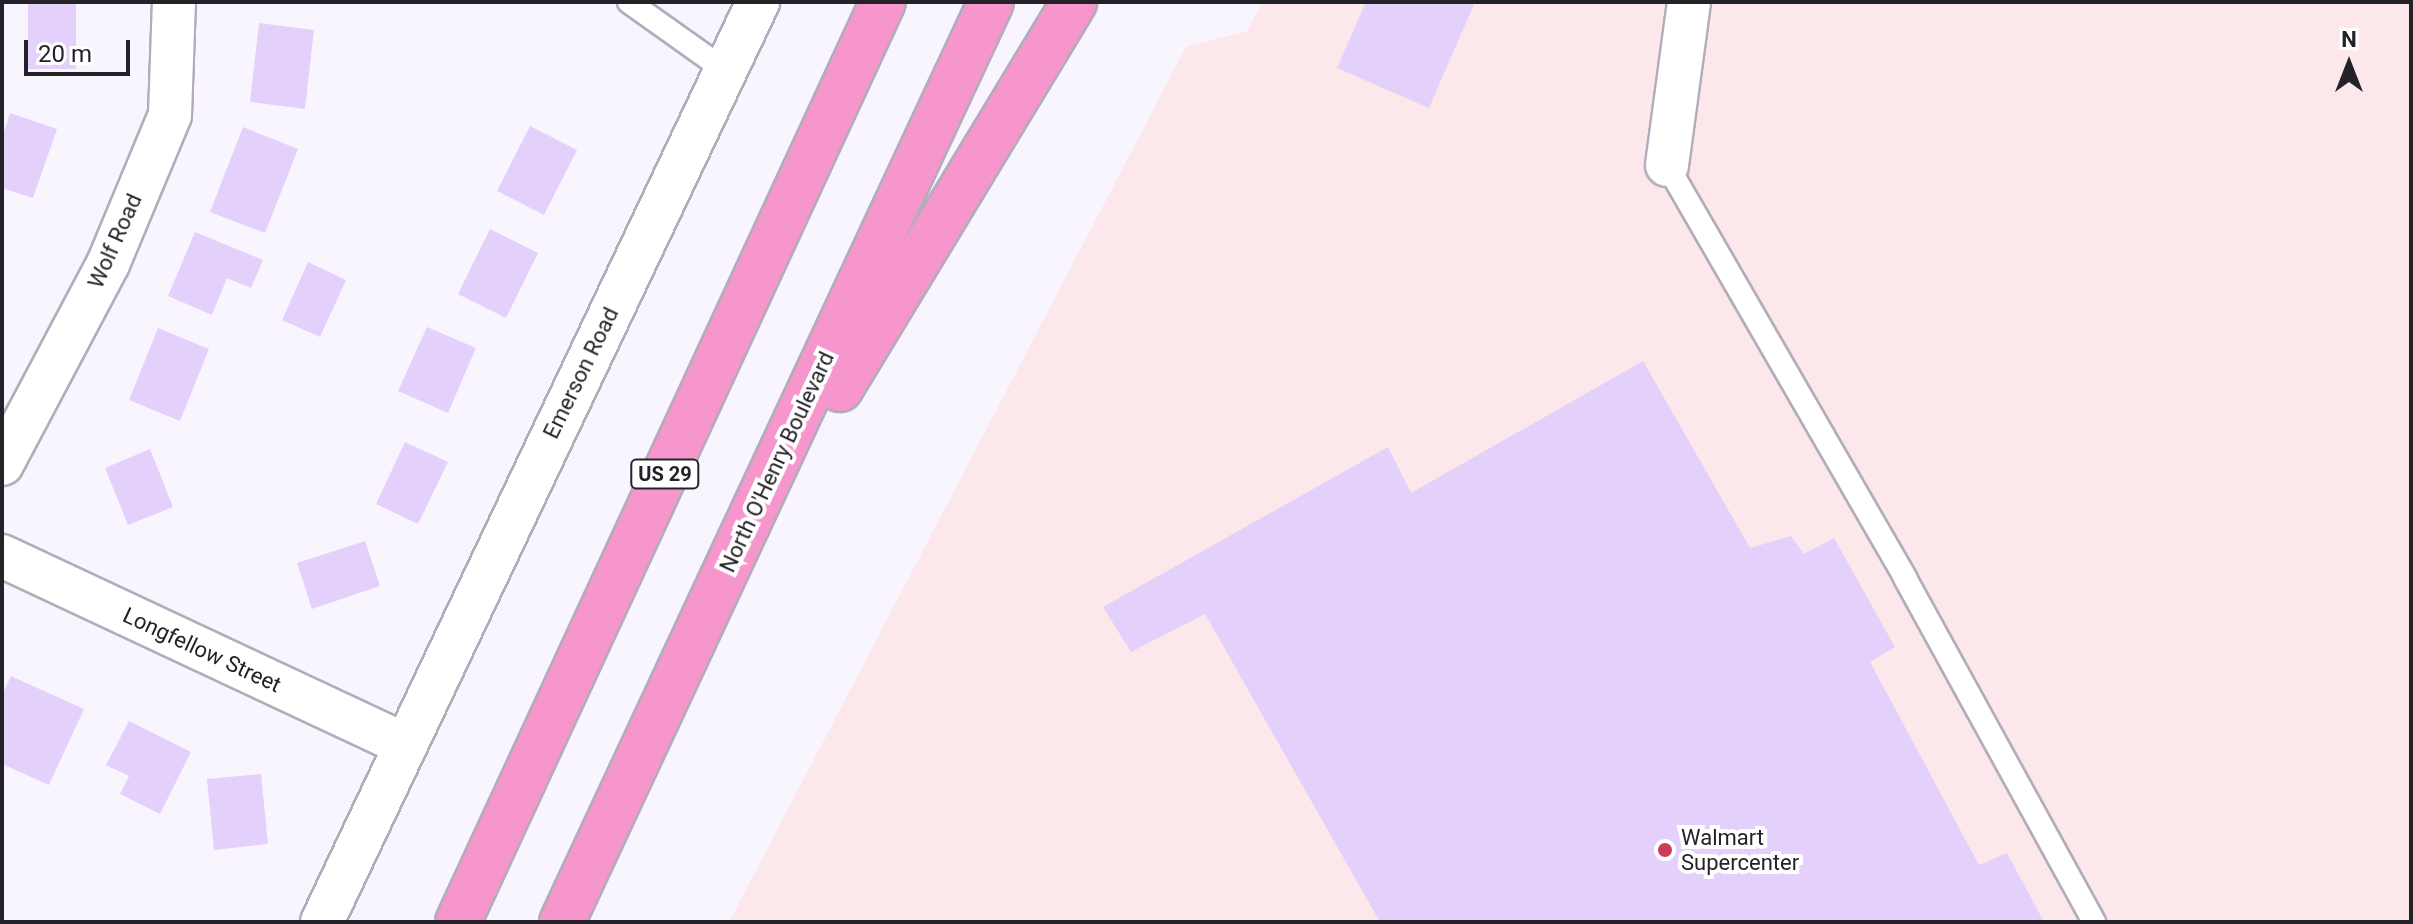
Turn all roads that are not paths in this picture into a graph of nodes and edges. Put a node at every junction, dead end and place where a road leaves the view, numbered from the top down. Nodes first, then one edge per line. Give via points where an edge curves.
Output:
1 (174, 2) edge
2 (629, 2) edge
3 (758, 2) edge
4 (991, 2) edge
5 (1074, 2) edge
6 (1689, 2) edge
7 (878, 10) edge
8 (726, 71) junction
9 (1667, 165) joint
10 (2, 464) edge
11 (2, 556) edge
12 (693, 644) junction
13 (403, 744) junction
14 (322, 922) edge
15 (458, 922) edge
16 (562, 922) edge
17 (2094, 922) edge

1 - 10 street, Wolf Road via 170,115 108,264
2 - 8 lane
3 - 8 street, Emerson Road
4 - 12 highway, North O'Henry Boulevard
5 - 12 highway via 888,305
6 - 9 street
7 - 15 highway, US 29
8 - 13 street, Emerson Road
9 - 17 lane via 1912,591
11 - 13 street, Longfellow Street
12 - 16 highway, North O'Henry Boulevard
13 - 14 street

